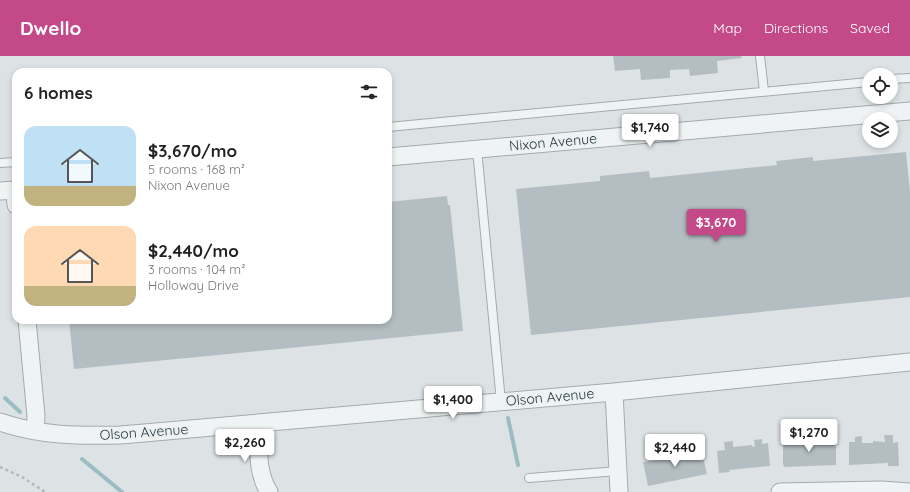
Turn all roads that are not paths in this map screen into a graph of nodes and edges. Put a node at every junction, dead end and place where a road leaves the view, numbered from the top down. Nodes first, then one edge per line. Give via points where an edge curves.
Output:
1 (760, 56) edge
2 (910, 78) edge
3 (898, 79) edge
4 (862, 83) edge
5 (764, 92) junction
6 (910, 111) edge
7 (392, 127) edge
8 (477, 149) junction
9 (392, 157) edge
10 (12, 162) edge
11 (0, 163) edge
12 (27, 324) edge
13 (910, 362) edge
14 (614, 392) junction
15 (502, 402) junction
16 (0, 422) edge
17 (258, 423) junction
18 (35, 431) junction
19 (618, 471) junction
20 (530, 478) dead end
21 (269, 492) edge
22 (620, 492) edge
23 (780, 492) edge
24 (910, 492) edge

1 - 5 lane
2 - 3 lane
4 - 5 lane
5 - 7 lane
6 - 8 street, Nixon Avenue
8 - 9 street, Nixon Avenue
8 - 15 lane
10 - 11 lane
12 - 18 street via 36,416
13 - 14 street, Olson Avenue
14 - 15 street, Olson Avenue
14 - 19 street
15 - 17 street, Olson Avenue
16 - 18 street, Olson Avenue
17 - 18 street, Olson Avenue via 121,435 70,436
17 - 21 street via 260,469
19 - 20 lane
19 - 22 street
23 - 24 street

